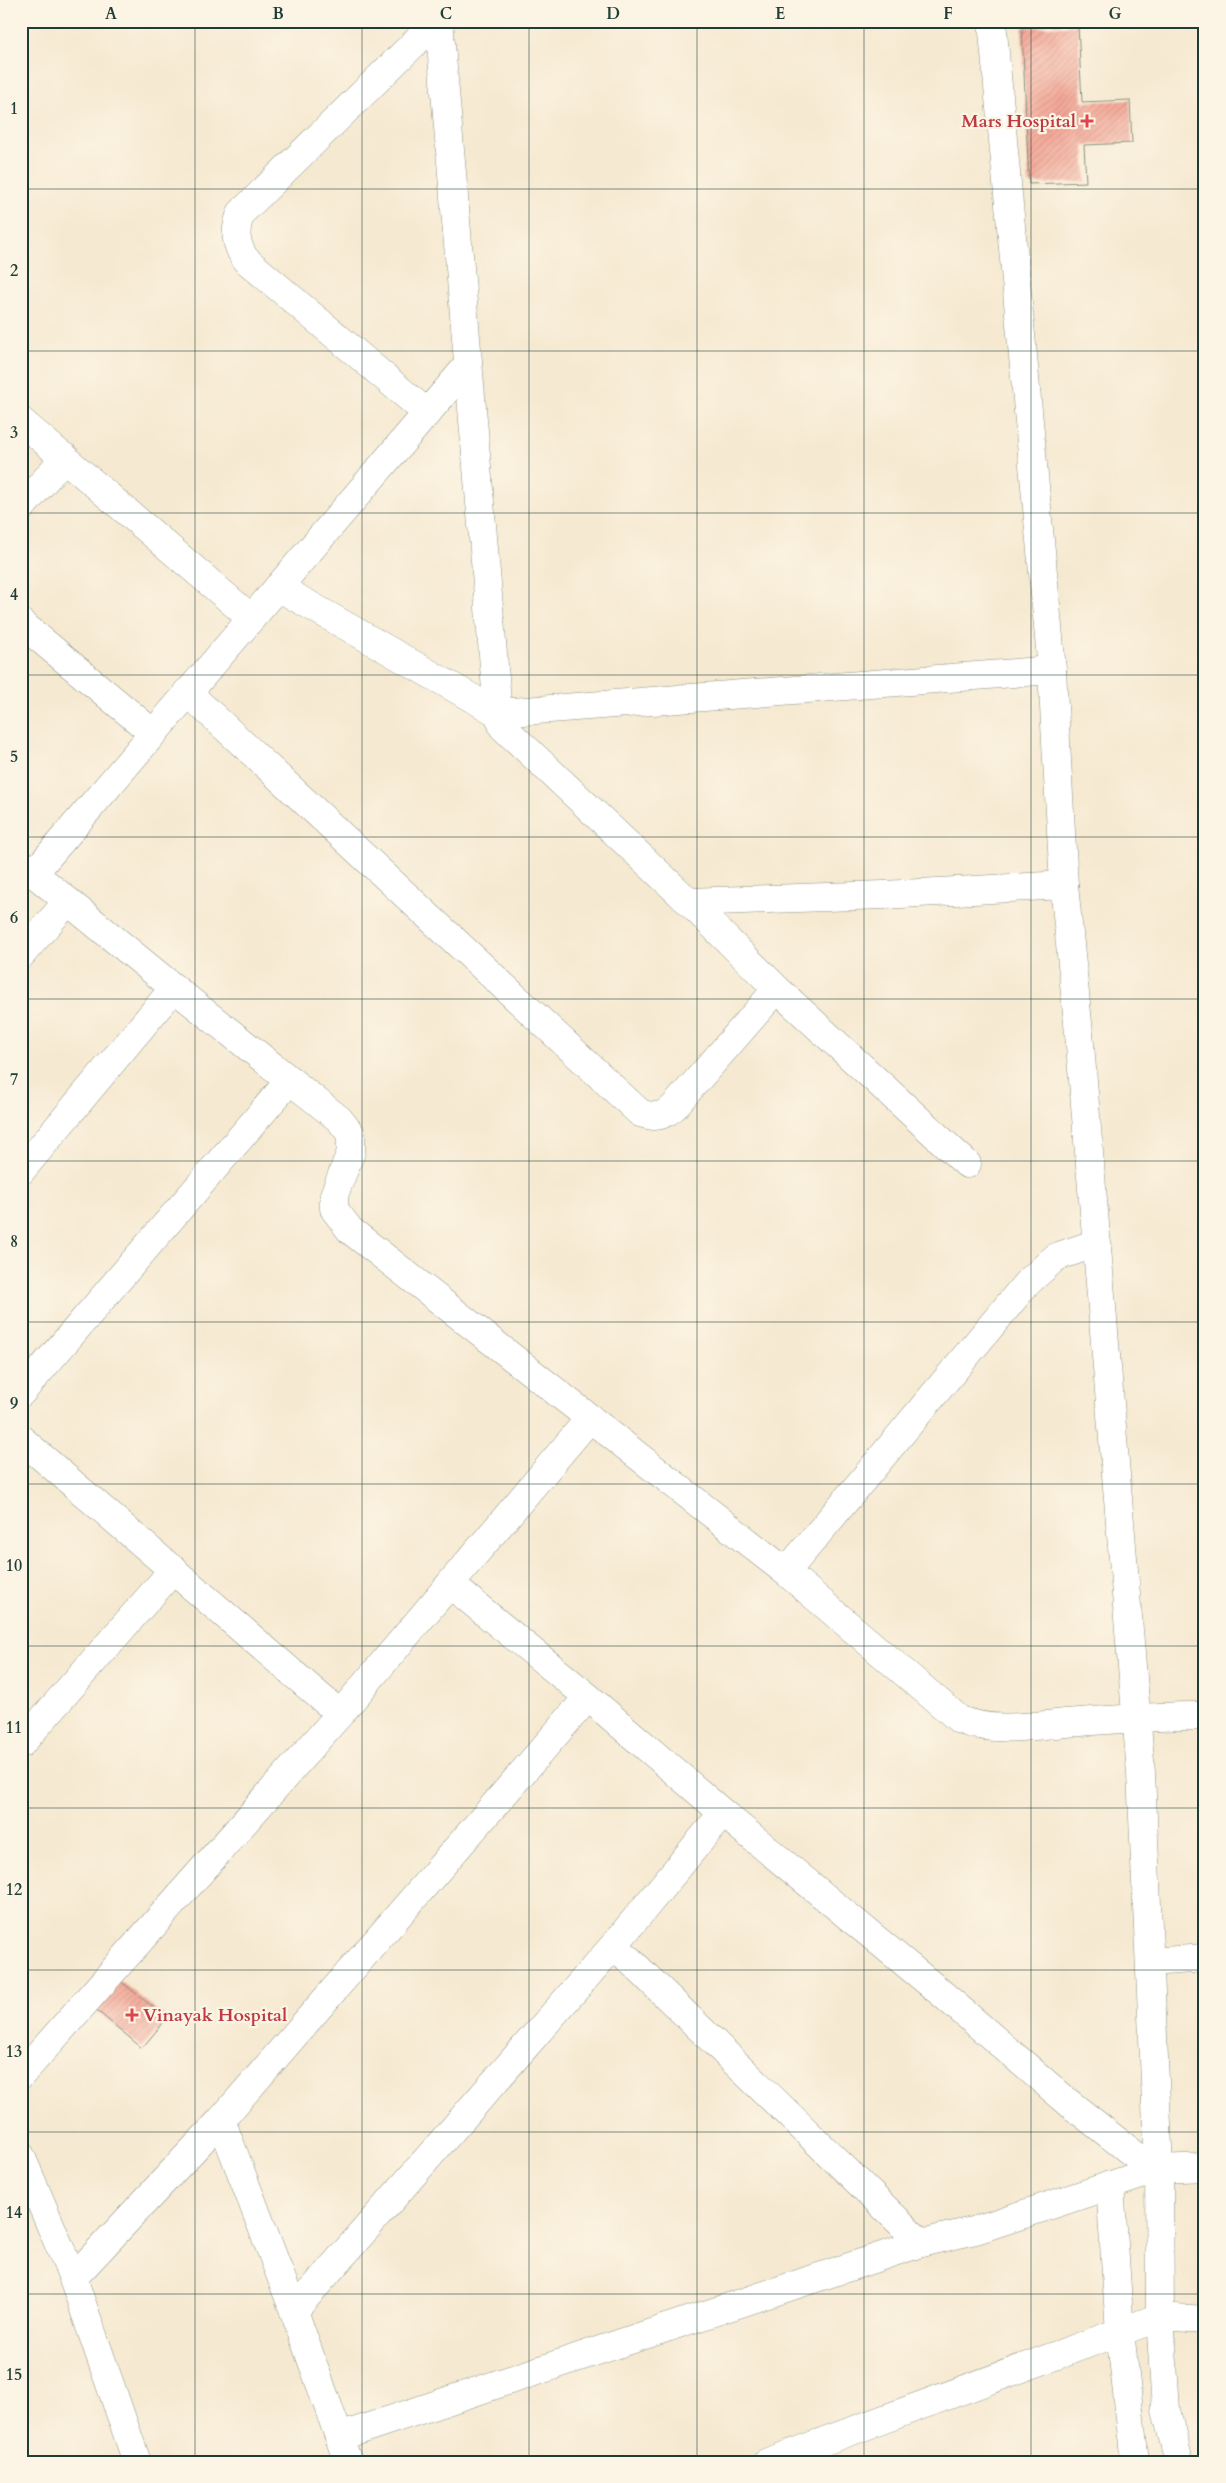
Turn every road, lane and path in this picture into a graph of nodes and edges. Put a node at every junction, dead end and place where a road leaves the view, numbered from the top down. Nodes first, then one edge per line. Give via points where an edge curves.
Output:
1 (438, 21) edge
2 (992, 21) edge
3 (468, 365) junction
4 (427, 413) junction
5 (21, 421) edge
6 (65, 457) junction
7 (21, 508) edge
8 (278, 587) junction
9 (252, 618) junction
10 (21, 623) edge
11 (1052, 670) junction
12 (187, 692) junction
13 (498, 712) junction
14 (153, 734) junction
15 (27, 868) edge
16 (1064, 885) junction
17 (68, 901) junction
18 (689, 902) junction
19 (21, 954) edge
20 (174, 988) junction
21 (777, 989) junction
22 (290, 1080) junction
23 (967, 1164) dead end
24 (21, 1171) edge
25 (1097, 1243) junction
26 (21, 1393) edge
27 (590, 1418) junction
28 (21, 1439) edge
29 (174, 1569) junction
30 (786, 1572) junction
31 (450, 1584) junction
32 (588, 1697) junction
33 (340, 1714) junction
34 (1205, 1716) edge
35 (1136, 1718) junction
36 (21, 1744) edge
37 (723, 1813) junction
38 (614, 1945) junction
39 (1205, 1958) edge
40 (1150, 1962) junction
41 (21, 2075) edge
42 (221, 2120) junction
43 (21, 2156) edge
44 (1205, 2167) edge
45 (1156, 2169) junction
46 (1110, 2185) junction
47 (921, 2243) junction
48 (73, 2278) junction
49 (294, 2311) junction
50 (1160, 2317) junction
51 (1205, 2320) edge
52 (1120, 2332) junction
53 (343, 2449) edge
54 (137, 2462) edge
55 (768, 2462) edge
56 (1135, 2462) edge
57 (1180, 2462) edge

1 - 3 street
1 - 4 street via 241,213 235,228 236,244 245,259
2 - 11 street
3 - 4 street
3 - 13 street
4 - 8 street
5 - 6 street
6 - 7 street
6 - 9 street
8 - 9 street
8 - 13 street
9 - 12 street
10 - 14 street
11 - 13 street
11 - 16 street
12 - 14 street
12 - 21 street via 640,1113 654,1117 673,1108
13 - 18 street via 503,726 519,743
14 - 15 street
15 - 17 street
16 - 18 street
16 - 25 street
17 - 19 street
17 - 20 street
18 - 21 street
20 - 22 street
20 - 24 street
21 - 23 street
22 - 26 street
22 - 27 street via 339,1119 351,1134 351,1152 334,1195 334,1209 341,1221
25 - 30 street via 1056,1257 1026,1284
25 - 35 street
27 - 30 street
27 - 31 street
28 - 29 street
29 - 33 street
29 - 36 street
30 - 35 street via 960,1720 977,1726 1001,1728
31 - 32 street
31 - 33 street
32 - 37 street
32 - 42 street
33 - 41 street
34 - 35 street
35 - 40 street
37 - 38 street
37 - 45 street via 1069,2103
38 - 47 street
38 - 49 street
39 - 40 street
40 - 45 street
42 - 48 street
42 - 49 street
43 - 48 street
44 - 45 street
45 - 46 street
45 - 50 street
46 - 47 street via 976,2230
46 - 52 street
47 - 53 street
48 - 54 street
49 - 53 street
50 - 51 street
50 - 52 street
50 - 57 street via 1166,2410
52 - 55 street
52 - 56 street

